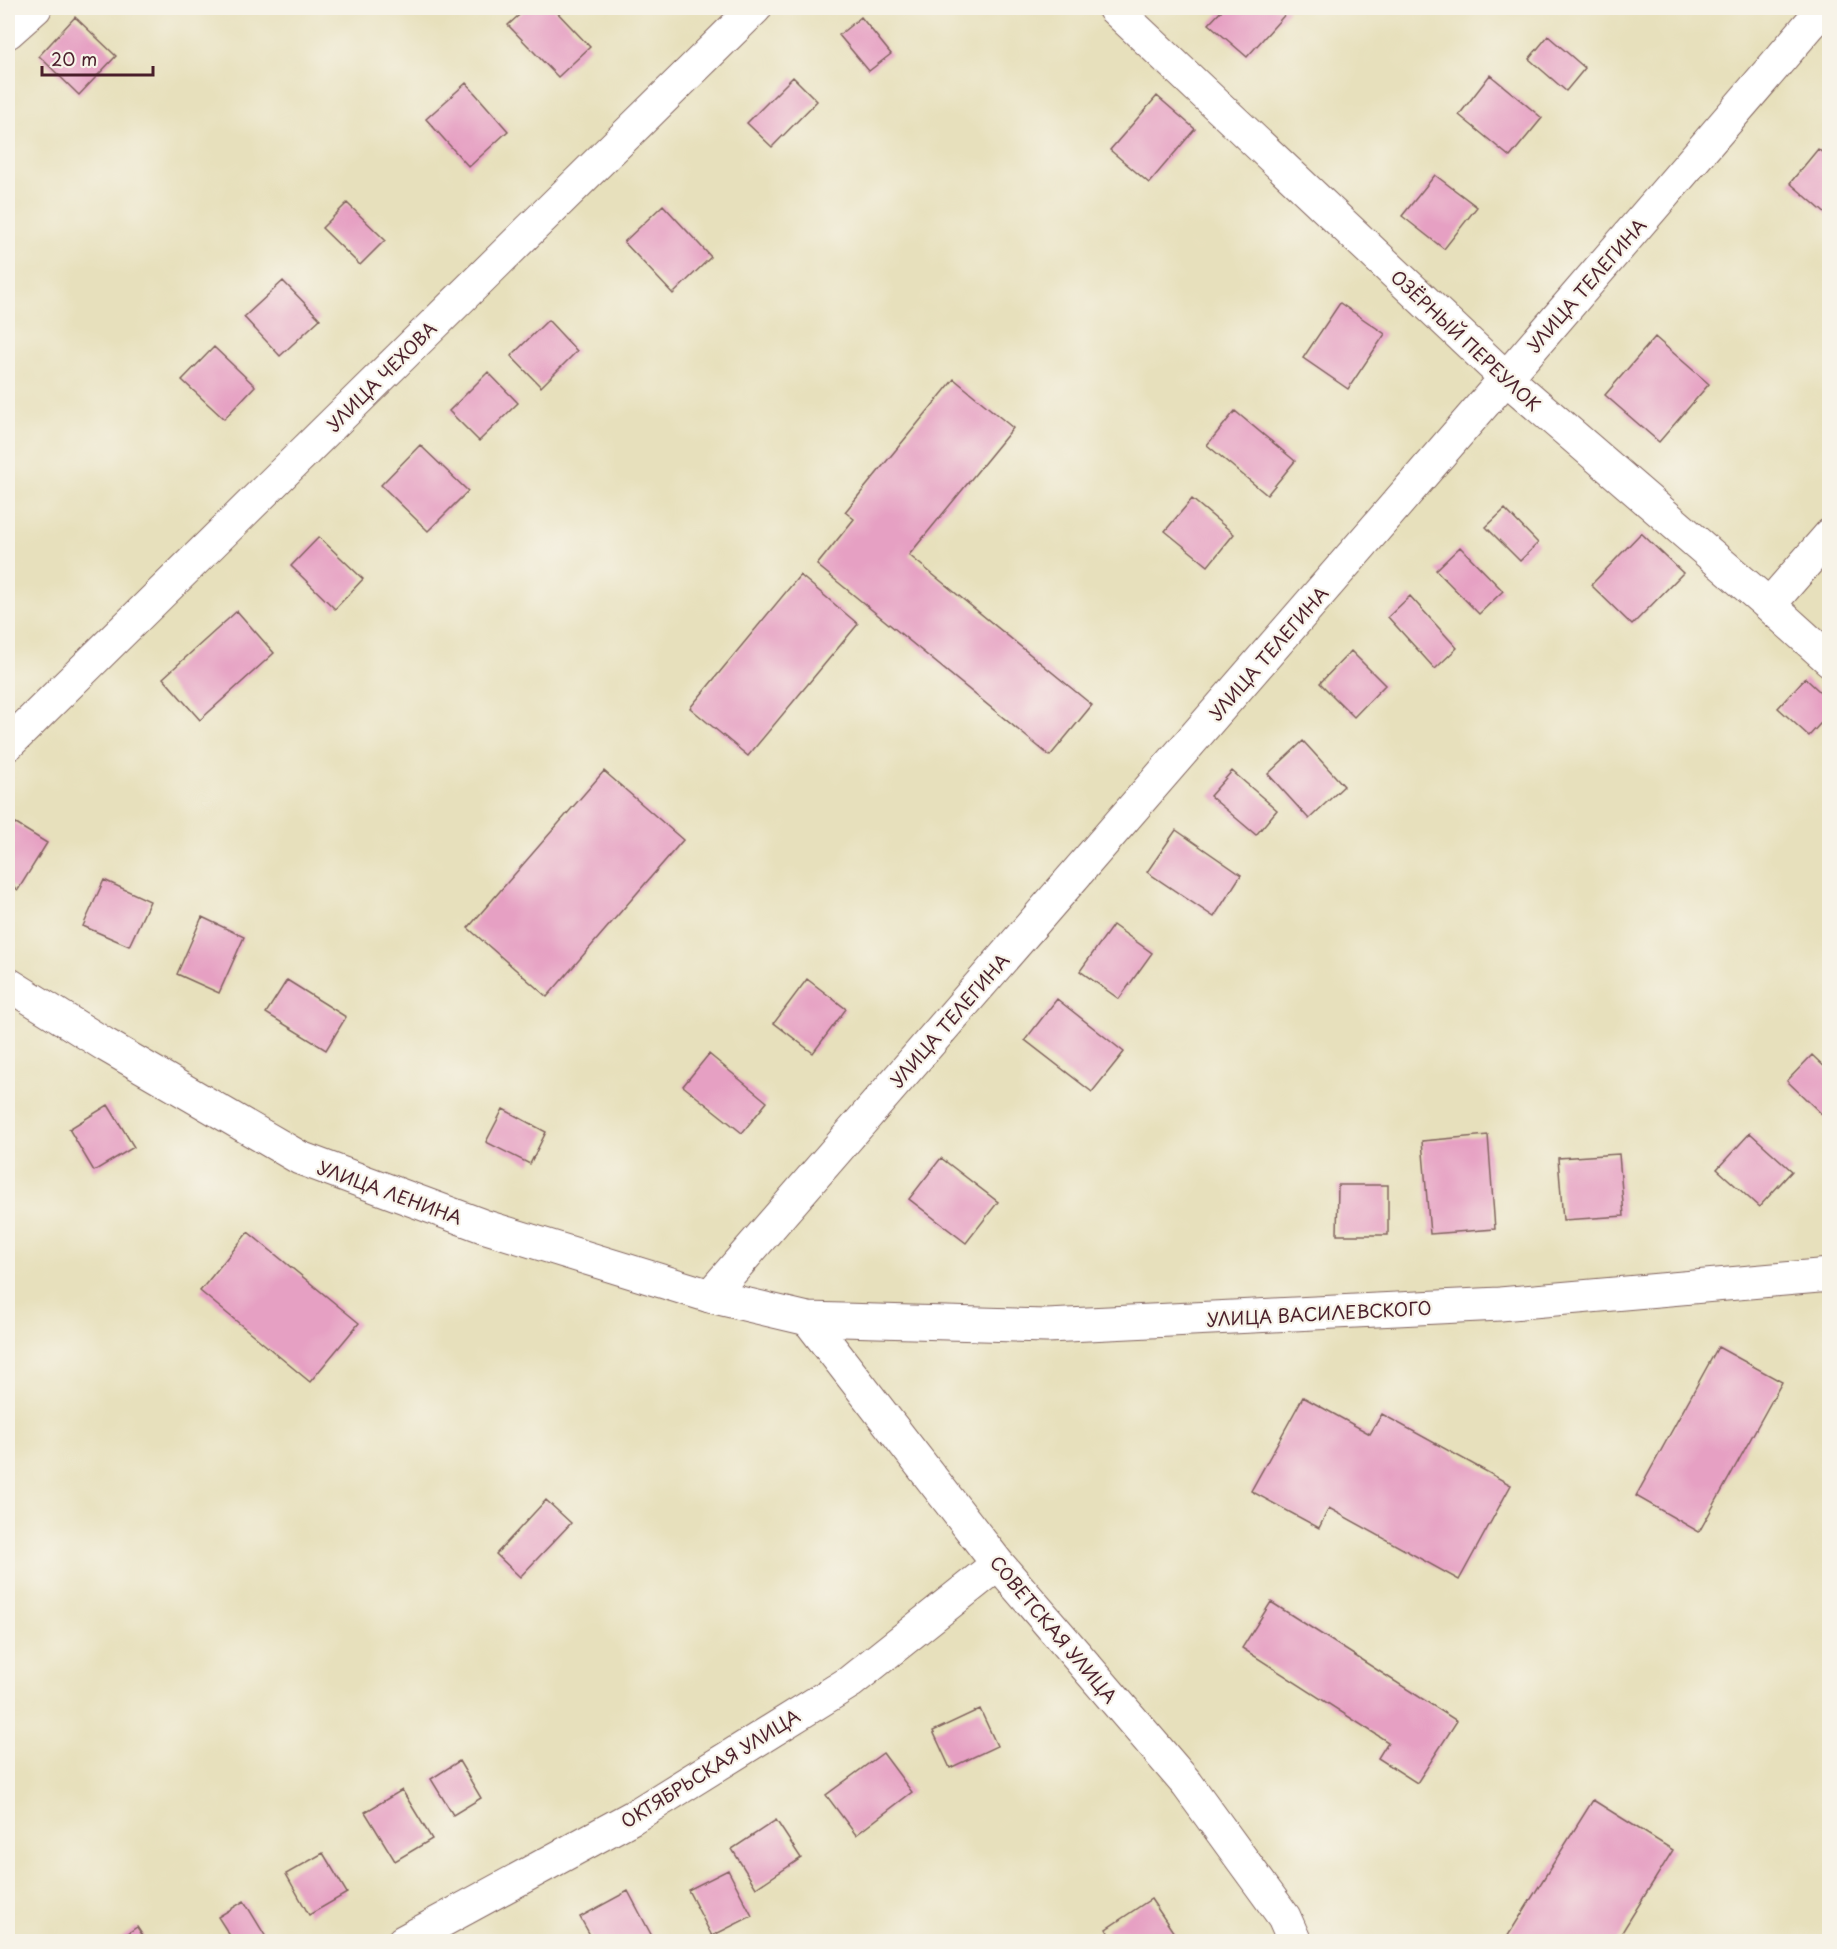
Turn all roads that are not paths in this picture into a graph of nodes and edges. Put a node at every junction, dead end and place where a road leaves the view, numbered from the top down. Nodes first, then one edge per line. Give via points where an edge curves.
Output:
1 (35, 8) edge
2 (755, 8) edge
3 (1114, 8) edge
4 (1824, 8) edge
5 (8, 32) edge
6 (1506, 378) junction
7 (1830, 535) edge
8 (1769, 605) junction
9 (1830, 660) edge
10 (8, 744) edge
11 (8, 984) edge
12 (1830, 1275) edge
13 (710, 1296) junction
14 (808, 1319) junction
15 (998, 1564) junction
16 (403, 1941) edge
17 (1295, 1941) edge

1 - 5 street
2 - 10 street, УЛИЦА ЧЕХОВА
3 - 6 street, ОЗЁРНЫЙ ПЕРЕУЛОК
4 - 6 street, УЛИЦА ТЕЛЕГИНА
6 - 8 street, ОЗЁРНЫЙ ПЕРЕУЛОК
6 - 13 street, УЛИЦА ТЕЛЕГИНА
7 - 8 street
8 - 9 street, ОЗЁРНЫЙ ПЕРЕУЛОК
11 - 13 street, УЛИЦА ЛЕНИНА via 300,1158 483,1226
12 - 14 street, УЛИЦА ВАСИЛЕВСКОГО via 1500,1304 1047,1326
13 - 14 street, УЛИЦА ЛЕНИНА
14 - 15 street, СОВЕТСКАЯ УЛИЦА
15 - 16 street, ОКТЯБРЬСКАЯ УЛИЦА via 849,1682 633,1817
15 - 17 street, СОВЕТСКАЯ УЛИЦА via 1187,1784 1284,1917

